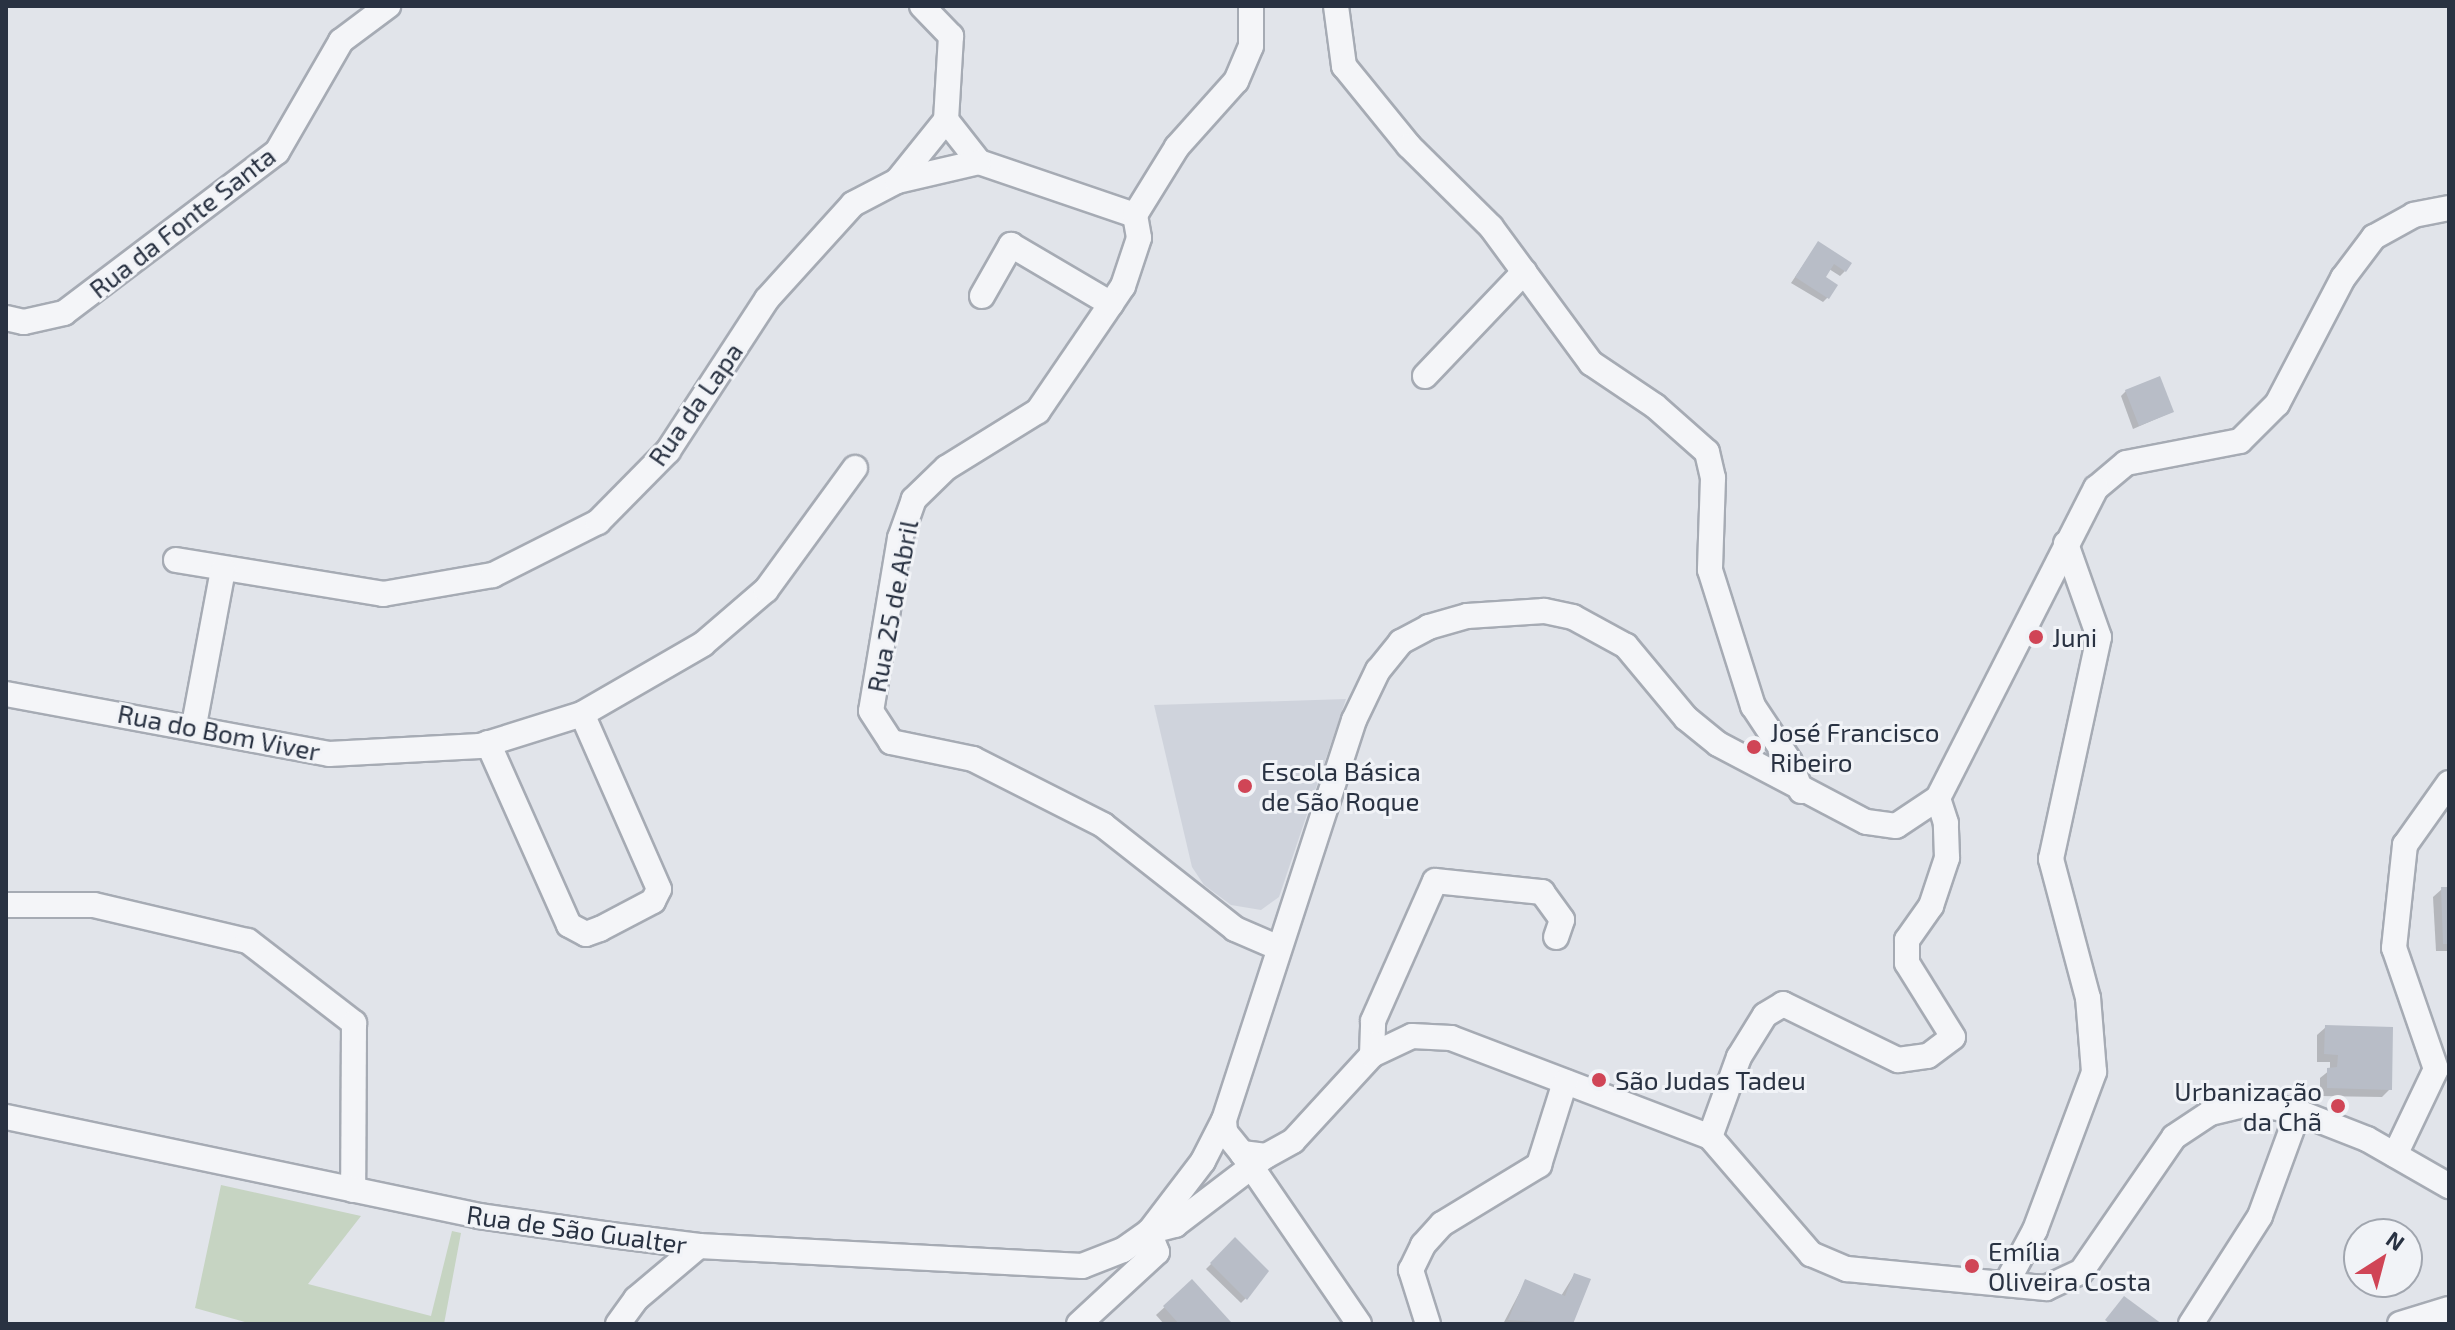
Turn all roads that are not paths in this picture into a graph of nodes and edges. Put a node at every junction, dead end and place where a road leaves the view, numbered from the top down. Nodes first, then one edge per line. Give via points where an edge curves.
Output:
1 (388, 6) edge
2 (1251, 6) edge
3 (1336, 6) edge
4 (926, 7) edge
5 (946, 120) junction
6 (979, 162) junction
7 (897, 181) junction
8 (2449, 208) edge
9 (1135, 215) junction
10 (1524, 272) junction
11 (982, 296) dead end
12 (1111, 304) junction
13 (6, 318) edge
14 (1425, 376) dead end
15 (855, 468) dead end
16 (2066, 544) junction
17 (176, 560) dead end
18 (223, 570) junction
19 (6, 694) edge
20 (582, 714) junction
21 (194, 725) junction
22 (488, 743) junction
23 (2449, 783) edge
24 (1801, 791) junction
25 (1938, 798) junction
26 (6, 905) edge
27 (1556, 937) dead end
28 (1279, 948) junction
29 (1372, 1055) junction
30 (2443, 1070) edge
31 (1565, 1082) junction
32 (2298, 1112) junction
33 (6, 1117) edge
34 (1710, 1137) junction
35 (2395, 1155) junction
36 (1243, 1158) junction
37 (2449, 1186) edge
38 (353, 1190) junction
39 (1149, 1232) junction
40 (699, 1246) junction
41 (2006, 1284) junction
42 (2449, 1309) edge
43 (618, 1324) edge
44 (1079, 1324) edge
45 (1359, 1324) edge
46 (1428, 1324) edge
47 (2191, 1324) edge
48 (2400, 1324) edge

1 - 13 street, Rua da Fonte Santa via 341,41 277,152 64,313 24,322
2 - 9 street, Rua 25 de Abril via 1251,46 1236,81 1177,147
3 - 10 street via 1344,66 1409,146 1477,210
4 - 5 street via 951,36
5 - 6 street
5 - 7 street
6 - 7 street
6 - 9 street
7 - 18 street, Rua da Lapa via 853,204 767,299 668,451 598,522 493,575 383,594
8 - 16 street via 2414,215 2374,237 2343,278 2277,404 2240,441 2126,463 2096,488
9 - 12 street, Rua 25 de Abril via 1139,238 1123,286
10 - 14 street
10 - 24 street via 1591,363 1655,406 1707,452 1713,478 1710,570 1753,706 1790,762
11 - 12 street via 1011,245
12 - 28 street, Rua 25 de Abril via 1038,411 946,468 914,499 900,538 871,711 891,742 973,759 1103,825 1235,929
15 - 20 street, Rua do Bom Viver via 766,590 703,644
16 - 25 street
16 - 41 street via 2099,637 2051,859 2088,998 2094,1072 2035,1230
17 - 18 street, Rua da Lapa
18 - 21 street
19 - 21 street, Rua do Bom Viver
20 - 22 street, Rua do Bom Viver
20 - 22 street via 659,889 653,901 586,934 569,925
21 - 22 street, Rua do Bom Viver via 329,754
23 - 30 street via 2405,845 2394,948
24 - 25 street via 1866,822 1896,826
24 - 28 street via 1718,744 1686,718 1634,654 1602,628 1544,611 1467,616 1429,627 1401,642 1363,696
25 - 34 street via 1946,823 1947,858 1931,906 1907,940 1907,963 1953,1037 1928,1056 1898,1060 1783,1004 1765,1015 1739,1057
26 - 38 street via 94,905 248,941 354,1023
27 - 29 street via 1562,920 1542,892 1435,881 1373,1021
28 - 36 street
29 - 31 street via 1412,1036 1451,1038
29 - 36 street via 1293,1141
30 - 35 street
31 - 34 street
31 - 46 street via 1539,1165 1442,1224 1423,1245 1411,1270
32 - 35 street
32 - 41 street via 2252,1103 2210,1113 2174,1137 2081,1272 2046,1288
32 - 47 street via 2260,1216
33 - 38 street, Rua de São Gualter
34 - 41 street via 1811,1254 1847,1269
35 - 37 street
36 - 39 street, Rua de São Gualter
36 - 39 street, Rua de São Gualter via 1175,1225
36 - 45 street
38 - 40 street, Rua de São Gualter via 479,1216
39 - 40 street, Rua de São Gualter via 1123,1250 1082,1266
39 - 44 street via 1157,1252
40 - 43 street via 636,1299
42 - 48 street

